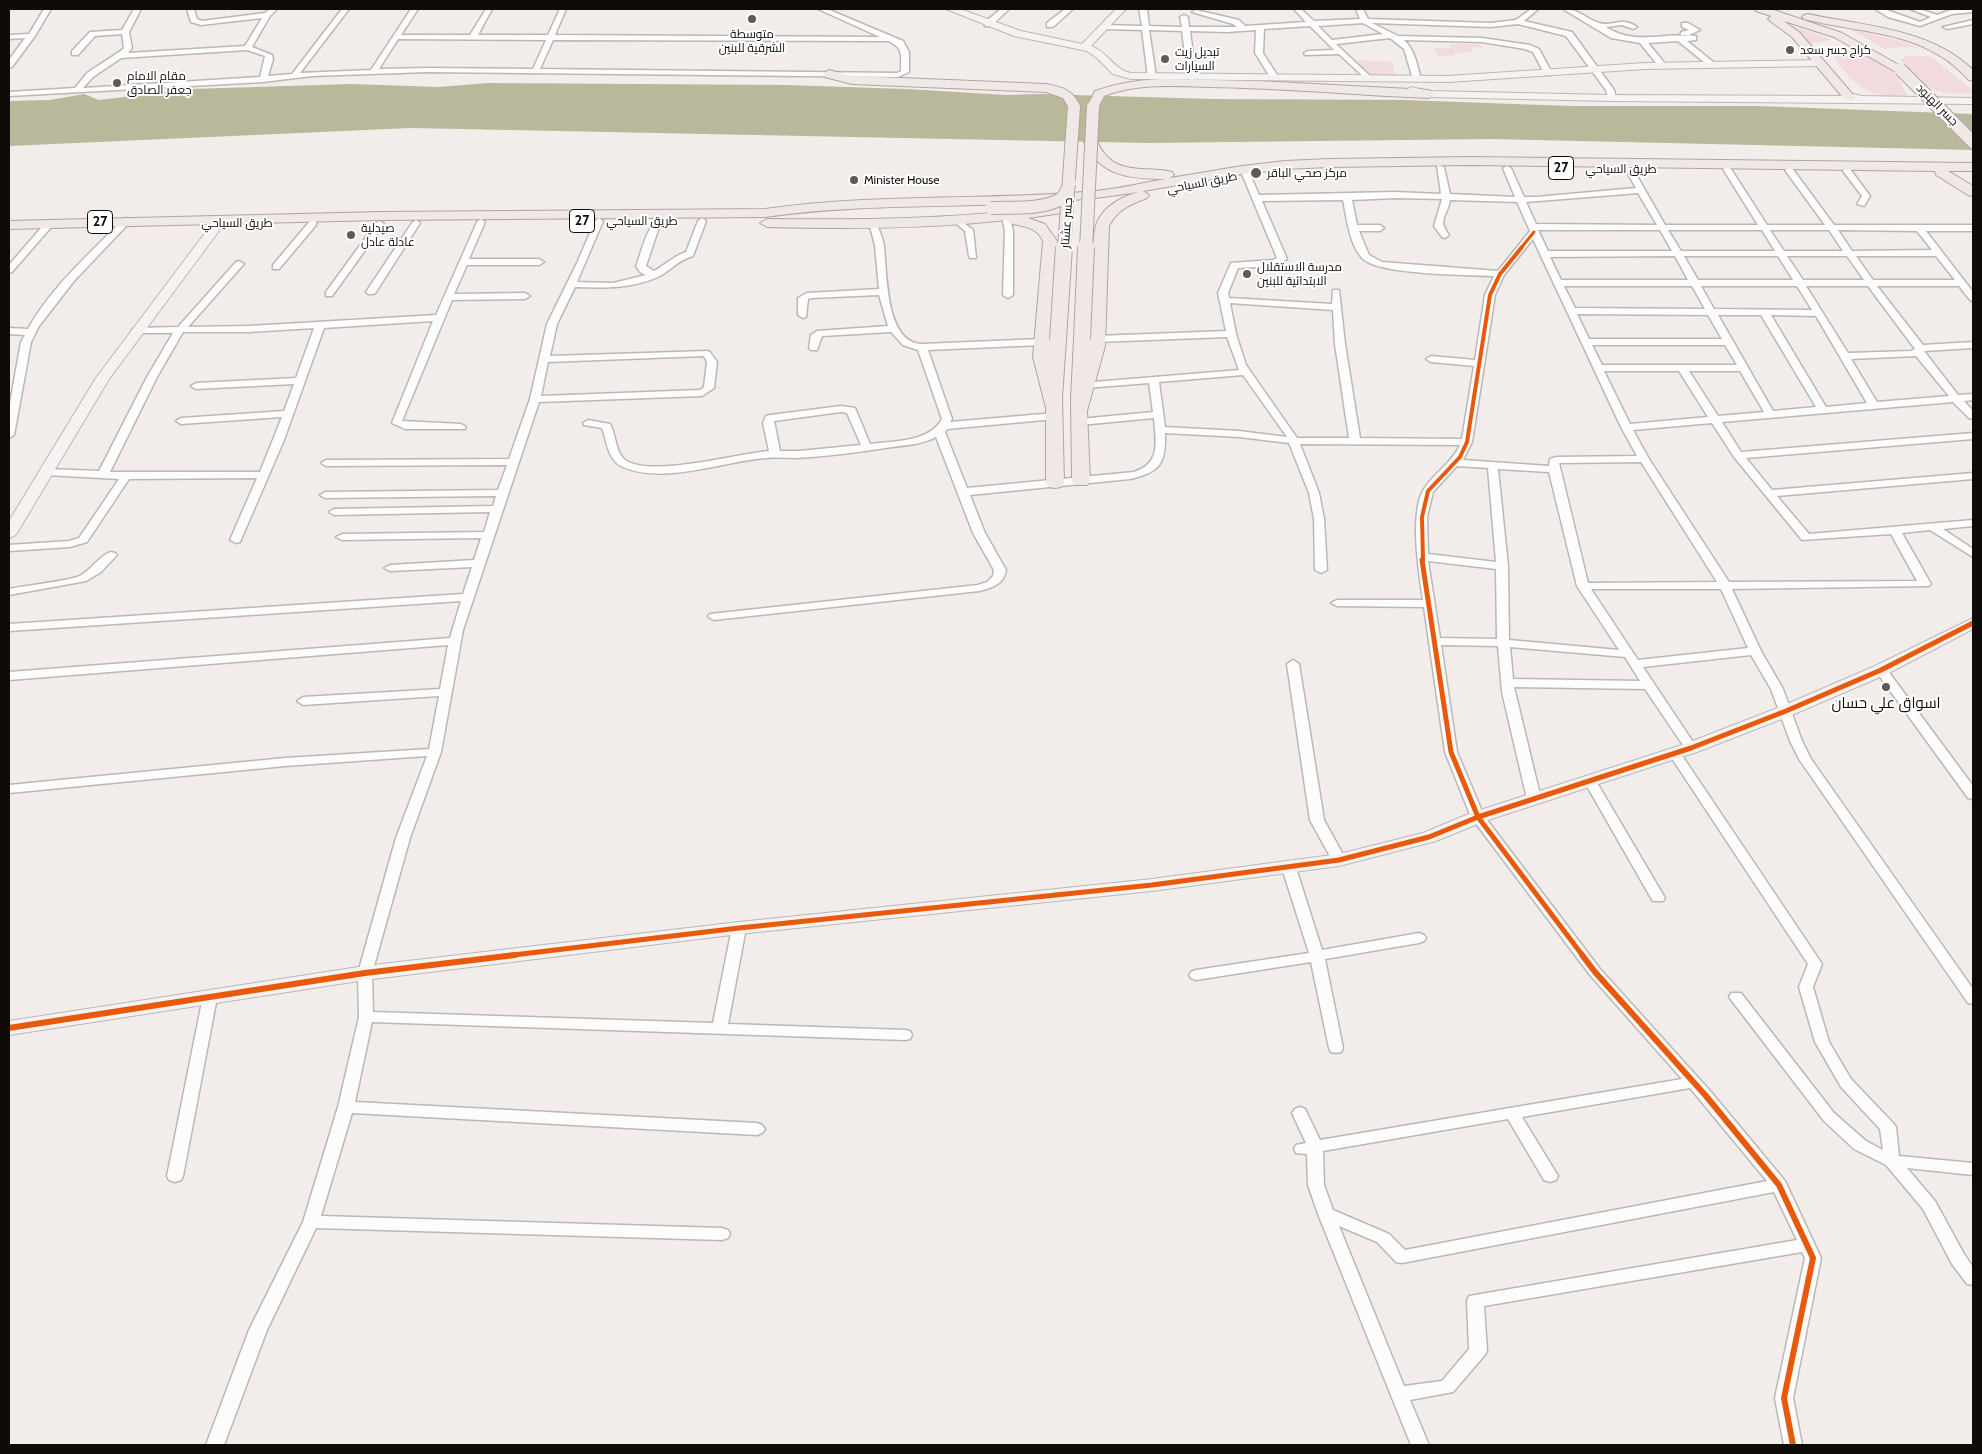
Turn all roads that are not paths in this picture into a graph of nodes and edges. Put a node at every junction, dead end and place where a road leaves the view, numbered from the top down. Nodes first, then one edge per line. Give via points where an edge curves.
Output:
1 (47, 9) edge
2 (137, 9) edge
3 (191, 9) edge
4 (345, 9) edge
5 (414, 9) edge
6 (489, 9) edge
7 (563, 9) edge
8 (822, 9) edge
9 (951, 9) edge
10 (1005, 9) edge
11 (1069, 9) edge
12 (1121, 9) edge
13 (1143, 9) edge
14 (1297, 9) edge
15 (1360, 9) edge
16 (1535, 9) edge
17 (1567, 9) edge
18 (1754, 9) edge
19 (1760, 9) edge
20 (1781, 9) edge
21 (1879, 9) edge
22 (1913, 9) edge
23 (1973, 10) edge
24 (270, 12) edge
25 (1196, 12) dead end
26 (1184, 17) dead end
27 (1808, 17) junction
28 (1937, 18) junction
29 (1365, 21) junction
30 (1518, 22) junction
31 (1973, 22) edge
32 (1312, 23) junction
33 (988, 24) junction
34 (1050, 24) dead end
35 (1685, 25) dead end
36 (1599, 26) junction
37 (1103, 27) junction
38 (1947, 27) dead end
39 (1260, 28) junction
40 (1633, 28) dead end
41 (1146, 29) junction
42 (1243, 29) junction
43 (1185, 30) junction
44 (125, 32) junction
45 (9, 36) edge
46 (31, 36) junction
47 (396, 37) junction
48 (473, 37) junction
49 (552, 37) junction
50 (1392, 37) junction
51 (1643, 38) junction
52 (894, 39) junction
53 (1680, 39) junction
54 (1330, 42) junction
55 (1085, 47) junction
56 (22, 48) junction
57 (248, 48) junction
58 (9, 49) edge
59 (1869, 51) junction
60 (1341, 52) junction
61 (75, 53) dead end
62 (1308, 53) dead end
63 (121, 56) junction
64 (1887, 57) junction
65 (1951, 57) junction
66 (1820, 63) junction
67 (1713, 64) junction
68 (9, 65) edge
69 (1663, 66) junction
70 (1594, 69) junction
71 (1900, 69) junction
72 (536, 70) junction
73 (374, 71) junction
74 (1548, 72) junction
75 (829, 74) junction
76 (294, 76) junction
77 (1152, 77) junction
78 (1973, 77) edge
79 (1192, 78) junction
80 (1275, 78) junction
81 (1367, 78) junction
82 (1401, 78) junction
83 (1417, 79) junction
84 (263, 80) junction
85 (78, 89) junction
86 (9, 94) edge
87 (1429, 94) junction
88 (1612, 98) junction
89 (1854, 98) junction
90 (1973, 101) edge
91 (1091, 142) junction
92 (1973, 142) edge
93 (1470, 161) junction
94 (1506, 165) junction
95 (1440, 167) junction
96 (1973, 167) edge
97 (1629, 169) junction
98 (1727, 169) junction
99 (1789, 170) junction
100 (1847, 171) junction
101 (1941, 172) junction
102 (1973, 173) edge
103 (1246, 174) junction
104 (1070, 183) junction
105 (1642, 190) junction
106 (1151, 192) junction
107 (1973, 192) edge
108 (1257, 198) junction
109 (1347, 198) junction
110 (1446, 198) junction
111 (1521, 200) junction
112 (1861, 204) dead end
113 (754, 214) junction
114 (989, 214) junction
115 (1006, 219) junction
116 (956, 220) junction
117 (158, 221) junction
118 (599, 221) junction
119 (662, 221) junction
120 (702, 221) junction
121 (126, 222) junction
122 (481, 222) junction
123 (416, 223) junction
124 (873, 223) junction
125 (46, 224) junction
126 (218, 224) junction
127 (313, 224) junction
128 (380, 224) junction
129 (9, 226) edge
130 (1661, 226) junction
131 (1763, 227) junction
132 (1831, 227) junction
133 (1354, 228) junction
134 (1380, 228) dead end
135 (1920, 228) junction
136 (1973, 228) edge
137 (1534, 230) junction
138 (1445, 234) dead end
139 (1678, 252) junction
140 (1780, 252) junction
141 (1848, 252) junction
142 (1939, 253) junction
143 (1544, 254) junction
144 (973, 256) dead end
145 (464, 262) junction
146 (540, 262) dead end
147 (239, 264) dead end
148 (276, 267) dead end
149 (9, 270) edge
150 (1500, 274) junction
151 (654, 275) junction
152 (1558, 282) junction
153 (1870, 282) junction
154 (1696, 283) junction
155 (1800, 283) junction
156 (1962, 283) junction
157 (572, 284) junction
158 (371, 292) dead end
159 (883, 292) junction
160 (1336, 292) dead end
161 (329, 294) dead end
162 (1008, 295) dead end
163 (449, 296) junction
164 (525, 296) dead end
165 (1973, 298) edge
166 (1223, 300) junction
167 (1337, 307) junction
168 (1572, 311) junction
169 (1712, 311) junction
170 (1764, 312) junction
171 (1819, 312) junction
172 (803, 315) dead end
173 (439, 318) junction
174 (320, 325) junction
175 (894, 329) junction
176 (137, 330) junction
177 (9, 331) edge
178 (178, 331) junction
179 (30, 332) junction
180 (1231, 334) junction
181 (1090, 339) junction
182 (1041, 342) junction
183 (1586, 342) junction
184 (1729, 342) junction
185 (1973, 345) edge
186 (922, 347) junction
187 (814, 348) dead end
188 (1919, 350) junction
189 (1845, 356) junction
190 (544, 359) junction
191 (1431, 359) dead end
192 (1479, 363) junction
193 (1599, 368) junction
194 (1682, 368) junction
195 (1743, 368) junction
196 (1246, 372) junction
197 (1154, 380) junction
198 (300, 381) junction
199 (1086, 385) junction
200 (196, 386) dead end
201 (1973, 397) edge
202 (535, 399) junction
203 (1956, 399) junction
204 (1874, 406) junction
205 (1824, 410) junction
206 (288, 414) junction
207 (1055, 414) junction
208 (1158, 414) junction
209 (1770, 414) junction
210 (1973, 416) edge
211 (1080, 417) junction
212 (1714, 419) junction
213 (181, 421) dead end
214 (588, 423) dead end
215 (461, 427) dead end
216 (1626, 427) junction
217 (942, 428) junction
218 (1160, 430) junction
219 (9, 434) edge
220 (1973, 436) edge
221 (1294, 441) junction
222 (1356, 442) junction
223 (1467, 442) junction
224 (866, 446) junction
225 (775, 454) junction
226 (1738, 455) junction
227 (1644, 459) junction
228 (512, 462) junction
229 (326, 463) dead end
230 (1454, 463) junction
231 (1493, 467) junction
232 (1554, 469) junction
233 (46, 472) junction
234 (264, 474) junction
235 (103, 475) junction
236 (126, 476) junction
237 (1973, 476) edge
238 (1081, 481) junction
239 (1056, 483) junction
240 (964, 492) junction
241 (503, 493) junction
242 (1769, 493) junction
243 (325, 494) dead end
244 (498, 509) junction
245 (334, 512) dead end
246 (1973, 523) edge
247 (1933, 527) junction
248 (1895, 530) junction
249 (9, 533) edge
250 (488, 535) junction
251 (342, 537) dead end
252 (236, 540) dead end
253 (9, 548) edge
254 (1973, 554) edge
255 (111, 555) dead end
256 (1422, 557) junction
257 (478, 563) junction
258 (1502, 566) junction
259 (390, 568) dead end
260 (1321, 570) dead end
261 (1583, 586) junction
262 (1725, 586) junction
263 (9, 592) edge
264 (468, 597) junction
265 (1338, 603) dead end
266 (1430, 604) junction
267 (714, 616) dead end
268 (1972, 626) edge
269 (9, 627) edge
270 (456, 641) junction
271 (1435, 641) junction
272 (1504, 643) junction
273 (1755, 651) junction
274 (1631, 659) junction
275 (1293, 664) dead end
276 (1881, 670) junction
277 (9, 676) edge
278 (1507, 683) junction
279 (1649, 685) junction
280 (446, 692) junction
281 (303, 701) dead end
282 (1786, 711) junction
283 (1683, 751) junction
284 (435, 752) junction
285 (1590, 781) junction
286 (9, 789) edge
287 (1973, 795) edge
288 (1534, 799) junction
289 (1478, 817) junction
290 (1339, 860) junction
291 (1289, 868) junction
292 (1658, 898) dead end
293 (739, 928) junction
294 (1420, 938) dead end
295 (1317, 956) junction
296 (365, 973) junction
297 (1196, 975) dead end
298 (210, 997) junction
299 (1736, 997) dead end
300 (1973, 999) edge
301 (366, 1017) junction
302 (9, 1028) edge
303 (720, 1028) junction
304 (905, 1035) dead end
305 (1336, 1048) dead end
306 (1693, 1082) junction
307 (346, 1107) junction
308 (1300, 1113) dead end
309 (1512, 1113) junction
310 (757, 1129) dead end
311 (1308, 1147) junction
312 (1892, 1161) junction
313 (1973, 1169) edge
314 (175, 1176) dead end
315 (1550, 1176) dead end
316 (1779, 1185) junction
317 (1326, 1214) junction
318 (311, 1222) junction
319 (722, 1234) dead end
320 (1806, 1245) junction
321 (1973, 1279) edge
322 (1400, 1394) junction
323 (215, 1445) edge
324 (1420, 1445) edge
325 (1793, 1445) edge

1 - 46 street
2 - 44 street
3 - 24 street via 194,20 201,23
4 - 76 street
5 - 47 street
6 - 48 street
7 - 49 street
8 - 52 street
9 - 33 street
10 - 33 street
11 - 34 street
12 - 37 street
13 - 41 street
14 - 32 street
15 - 29 street
16 - 30 street
17 - 36 street
18 - 66 main road via 1796,35
19 - 59 main road via 1823,29
20 - 27 main road
21 - 28 street via 1920,24
22 - 28 street
23 - 28 street via 1951,12
24 - 57 street
25 - 42 street via 1236,22
26 - 43 street
27 - 64 main road via 1850,33
27 - 65 main road via 1909,40
29 - 30 street via 1491,25
29 - 32 street
29 - 50 street
30 - 70 street via 1569,34
31 - 38 street
32 - 39 street
32 - 54 street
33 - 55 street via 1026,36
35 - 53 street via 1696,30 1683,33 1691,38
36 - 40 street via 1623,23
36 - 51 street via 1614,36
37 - 41 street
37 - 55 street
39 - 42 street
39 - 80 street via 1259,53
41 - 43 street
41 - 77 street
42 - 43 street
43 - 79 street
44 - 61 street via 93,34
44 - 63 street via 128,48
45 - 46 street
46 - 56 street
47 - 48 street
47 - 73 street
48 - 49 street
49 - 52 street
49 - 72 street
50 - 54 street
50 - 74 street via 1482,40 1527,47 1536,51
50 - 83 street via 1405,45
51 - 53 street
51 - 69 street
52 - 75 street via 905,52 905,72 902,74
53 - 67 street
54 - 60 street
55 - 77 street via 1101,55 1119,74
56 - 58 street
56 - 68 street
57 - 63 street
57 - 84 street via 268,55
59 - 71 main road
59 - 89 main road via 1850,46 1828,47 1822,55
60 - 62 street
60 - 81 street
63 - 85 street via 96,70
64 - 65 main road via 1906,52
64 - 71 main road
65 - 78 main road
66 - 67 street
66 - 89 main road
67 - 69 street
69 - 70 street
70 - 74 street
70 - 88 street via 1610,90
71 - 92 main road, جسر الهنود, bridge
72 - 73 street
72 - 75 street
73 - 76 street
74 - 83 street
75 - 104 main road, جسر عشتار, bridge via 852,80 994,85 1060,91 1068,95 1074,106
76 - 84 street
77 - 79 street
79 - 80 street
80 - 81 street
81 - 82 street
82 - 83 street
82 - 87 street via 1415,92
84 - 85 street
85 - 86 street
87 - 88 street
87 - 91 main road, جسر عشتار, bridge via 1268,84 1141,84 1099,94 1093,107
88 - 89 street
89 - 90 street
91 - 93 main road via 1097,156 1104,162 1126,172 1142,174 1168,175 1289,160
91 - 181 main road, جسر عشتار, bridge
93 - 94 main road, طريق السياحي / 27
93 - 113 main road, طريق السياحي / 27 via 1285,165 1096,195 812,206
94 - 95 main road, طريق السياحي / 27
94 - 96 main road, طريق السياحي / 27
94 - 97 main road, طريق السياحي / 27
94 - 111 street
95 - 103 main road, طريق السياحي / 27 via 1308,168
95 - 110 street
97 - 98 main road, طريق السياحي / 27
97 - 105 street
98 - 99 main road, طريق السياحي / 27
98 - 131 street
99 - 100 main road, طريق السياحي / 27
99 - 132 street
100 - 101 main road, طريق السياحي / 27
100 - 112 street via 1866,196
101 - 102 main road, طريق السياحي / 27
101 - 107 main road
103 - 106 main road, طريق السياحي / 27
103 - 108 street
104 - 114 main road, bridge via 1064,196 1050,203
104 - 207 main road, جسر عشتار, bridge via 1056,348
105 - 111 street
105 - 130 street
106 - 115 main road
106 - 181 main road via 1120,204 1111,211 1102,226
108 - 109 street
108 - 166 street via 1282,259 1234,265 1225,285
109 - 110 street via 1395,195
109 - 133 street
110 - 111 street
110 - 138 street via 1438,221
111 - 137 street
113 - 114 main road
113 - 117 main road, طريق السياحي / 27
114 - 115 main road
114 - 116 main road, طريق السياحي / 27
115 - 162 street via 1010,231
115 - 182 main road via 1038,225 1046,231 1050,241
116 - 124 main road, طريق السياحي / 27
116 - 144 street via 970,233
117 - 121 main road, طريق السياحي / 27
117 - 126 main road, طريق السياحي / 27
118 - 119 main road, طريق السياحي / 27
118 - 122 main road, طريق السياحي / 27
118 - 157 street
119 - 120 main road, طريق السياحي / 27
119 - 151 street via 654,230 641,266 642,270
120 - 124 main road, طريق السياحي / 27
120 - 151 street via 690,254 678,257 671,266
121 - 125 main road, طريق السياحي / 27
121 - 179 street via 54,299
122 - 123 main road, طريق السياحي / 27
122 - 145 street
123 - 128 main road, طريق السياحي / 27
123 - 158 street
124 - 159 street
125 - 129 main road, طريق السياحي / 27
125 - 149 street
126 - 127 main road, طريق السياحي / 27
126 - 176 street
127 - 128 main road, طريق السياحي / 27
127 - 148 street
128 - 161 street
130 - 131 street
130 - 137 street
130 - 139 street
131 - 132 street
131 - 140 street
132 - 135 street
132 - 141 street
133 - 134 street
133 - 150 street via 1364,255 1381,265
135 - 136 street
135 - 142 street
137 - 143 street
137 - 150 street
139 - 140 street
139 - 143 street
139 - 154 street
140 - 141 street
140 - 155 street
141 - 142 street
141 - 153 street
142 - 156 street
143 - 152 street
145 - 146 street
145 - 163 street
147 - 178 street
150 - 192 street via 1490,295
151 - 157 street via 622,285
152 - 154 street
152 - 168 street
153 - 155 street
153 - 156 street
153 - 188 street
154 - 155 street
154 - 169 street
155 - 171 street
156 - 165 street
157 - 190 street via 552,324
159 - 172 street via 810,295 803,298
159 - 175 street
160 - 167 street
163 - 164 street
163 - 173 street
166 - 167 street
166 - 180 street
167 - 222 street
168 - 169 street
168 - 183 street
169 - 170 street
169 - 184 street
170 - 171 street
170 - 205 street
171 - 189 street
173 - 174 street
173 - 215 street via 397,423 412,427
174 - 178 street
174 - 198 street
175 - 186 street via 908,345
175 - 187 street via 820,333 816,335
176 - 178 street
176 - 233 street via 90,398
177 - 179 street
178 - 235 street
179 - 219 street
180 - 181 street
180 - 196 street
181 - 199 main road via 1094,360
181 - 211 main road
182 - 186 street
182 - 207 main road via 1041,357
183 - 184 street
183 - 193 street
184 - 195 street
185 - 188 street
186 - 217 street via 945,412
188 - 189 street via 1913,354
188 - 203 street
189 - 204 street
190 - 202 street
190 - 202 street via 701,352 707,354 712,362 709,388 702,393
191 - 192 street
192 - 223 street
193 - 194 street
193 - 216 street
194 - 195 street
194 - 212 street
195 - 209 street
196 - 197 street
196 - 221 street
197 - 199 street
197 - 208 street
198 - 200 street
198 - 206 street
199 - 211 main road
201 - 203 street
202 - 228 street
203 - 204 street
203 - 210 street
204 - 205 street
205 - 209 street
206 - 213 street
206 - 234 street
207 - 217 street
207 - 239 main road
208 - 211 street
208 - 218 street
209 - 212 street
211 - 238 main road
212 - 216 street
212 - 226 street
214 - 225 street via 606,426 615,457 633,468 665,469
216 - 227 street
217 - 224 street via 926,438
217 - 240 street
218 - 221 street
218 - 238 street via 1158,462 1150,468 1130,476
220 - 226 street
221 - 222 street
221 - 260 street via 1317,504
222 - 223 street
223 - 230 street via 1465,450
224 - 225 street
224 - 225 street via 851,410 841,409 770,418 768,423
226 - 242 street
227 - 232 street via 1556,460
227 - 262 street
228 - 229 street
228 - 241 street
230 - 231 street
230 - 256 street via 1428,491 1425,499
231 - 232 street
231 - 258 street
232 - 261 street
233 - 235 street
233 - 249 street
234 - 236 street
234 - 252 street
235 - 236 street
236 - 253 street via 83,540 70,544
237 - 242 street
238 - 239 street
239 - 240 street
240 - 267 street via 979,533 1000,570 999,577 991,584
241 - 243 street
241 - 244 street
242 - 248 street via 1806,538
244 - 245 street
244 - 250 street
246 - 247 street
247 - 248 street
247 - 254 street
248 - 262 street via 1925,584
250 - 251 street
250 - 257 street
255 - 263 street via 97,570 82,579
256 - 258 street
256 - 266 street
257 - 259 street
257 - 264 street
258 - 272 street
261 - 262 street
261 - 274 street
262 - 273 street
264 - 269 street
264 - 270 street
265 - 266 street
266 - 271 street
268 - 276 street
270 - 277 street
270 - 280 street
271 - 272 street
271 - 289 street via 1451,752
272 - 274 street
272 - 278 street
273 - 274 street
273 - 282 street
274 - 279 street
275 - 290 street via 1316,820
276 - 282 street
276 - 287 street
278 - 279 street
278 - 288 street
279 - 283 street
280 - 281 street
280 - 284 street
282 - 283 street
282 - 300 street via 1805,759
283 - 285 street
283 - 312 street via 1815,964 1806,987 1822,1042 1846,1083 1888,1127
284 - 286 street via 285,762
284 - 296 street via 403,838
285 - 288 street
285 - 292 street
288 - 289 street
289 - 290 street via 1429,837
289 - 306 street via 1595,972
290 - 291 street
291 - 293 street
291 - 295 street
293 - 296 street
293 - 303 street
294 - 295 street
295 - 297 street
295 - 305 street
296 - 298 street
296 - 301 street
298 - 302 street
298 - 314 street
299 - 312 street via 1829,1117 1860,1146
301 - 303 street
301 - 307 street
303 - 304 street
306 - 309 street
306 - 316 street
307 - 310 street
307 - 318 street
308 - 311 street
309 - 311 street
309 - 315 street
311 - 317 street
312 - 313 street
312 - 321 street via 1929,1205 1958,1259
316 - 317 street via 1402,1258 1382,1238
316 - 320 street
317 - 322 street
318 - 319 street
318 - 323 street via 258,1330
320 - 322 street via 1475,1301 1478,1351 1460,1374 1447,1387
320 - 325 street via 1812,1258 1784,1398
322 - 324 street

